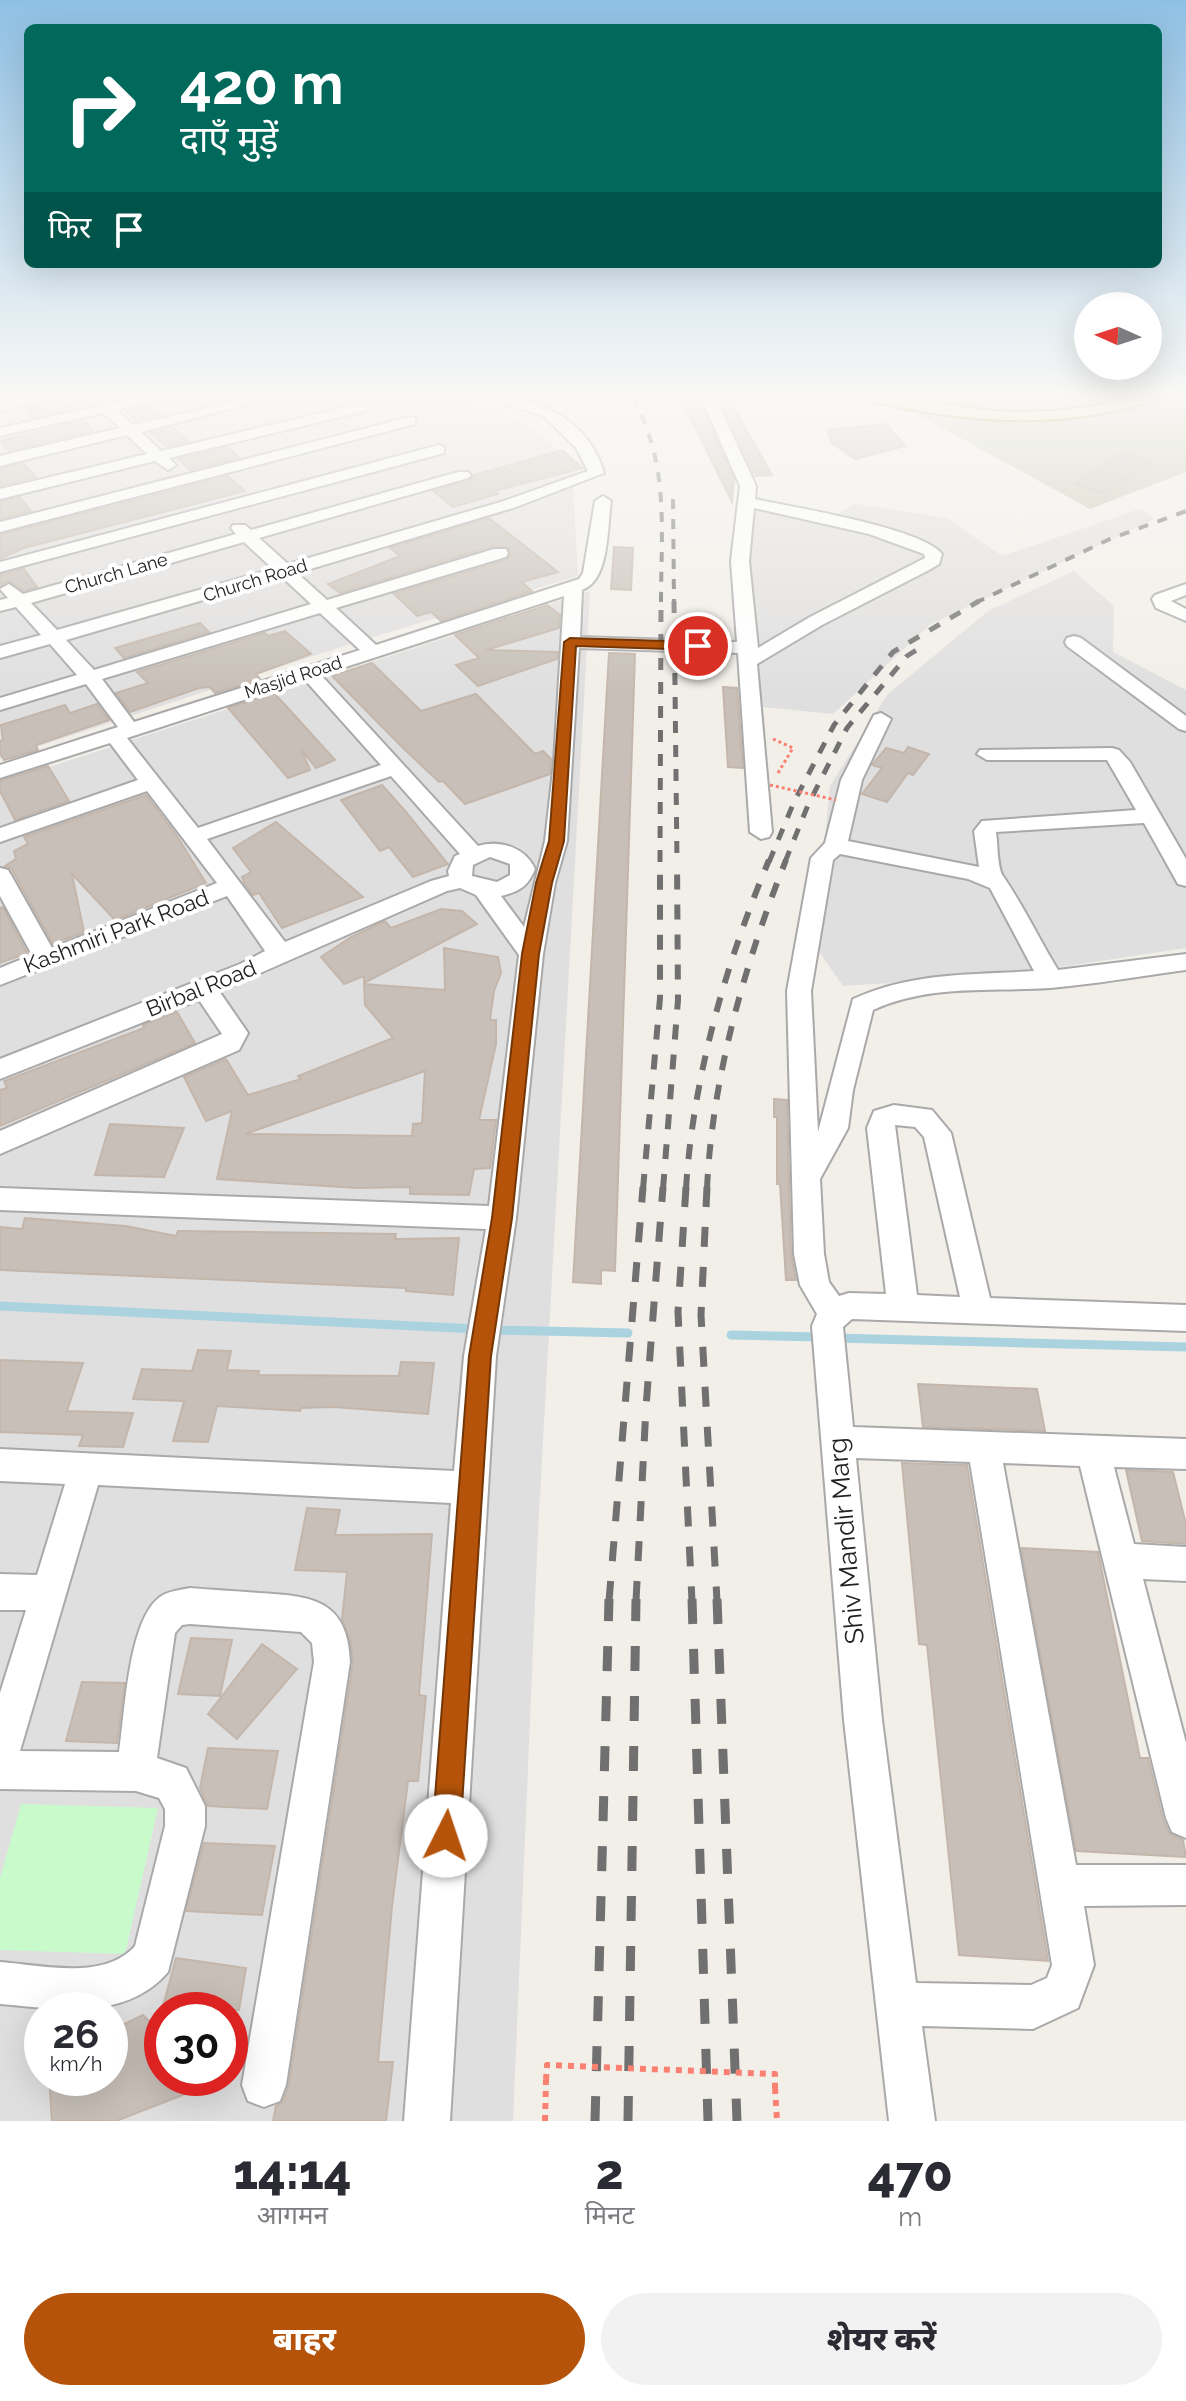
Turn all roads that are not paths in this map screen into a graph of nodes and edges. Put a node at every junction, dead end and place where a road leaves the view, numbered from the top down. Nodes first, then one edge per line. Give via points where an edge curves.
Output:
1 (189, 496) edge
2 (196, 496) edge
3 (203, 496) edge
4 (390, 496) edge
5 (532, 496) edge
6 (746, 496) edge
7 (603, 501) dead end
8 (746, 502) junction
9 (0, 527) edge
10 (247, 537) junction
11 (500, 553) dead end
12 (0, 567) edge
13 (285, 570) junction
14 (0, 576) edge
15 (579, 585) junction
16 (1186, 589) edge
17 (9, 603) edge
18 (325, 606) junction
19 (1186, 616) edge
20 (53, 637) junction
21 (570, 642) junction
22 (1074, 642) dead end
23 (0, 652) edge
24 (373, 652) junction
25 (749, 655) junction
26 (308, 672) junction
27 (90, 677) junction
28 (0, 704) edge
29 (881, 719) dead end
30 (1186, 725) edge
31 (122, 733) junction
32 (987, 754) dead end
33 (397, 767) junction
34 (0, 772) edge
35 (151, 783) junction
36 (1150, 816) junction
37 (761, 832) dead end
38 (0, 835) edge
39 (195, 836) junction
40 (556, 841) junction
41 (836, 846) junction
42 (473, 854) junction
43 (515, 855) junction
44 (0, 875) edge
45 (992, 879) junction
46 (1186, 879) edge
47 (462, 880) junction
48 (232, 886) junction
49 (486, 892) junction
50 (279, 954) junction
51 (531, 954) junction
52 (46, 959) junction
53 (1186, 962) edge
54 (0, 977) edge
55 (1051, 979) junction
56 (204, 988) junction
57 (0, 1069) edge
58 (0, 1143) edge
59 (805, 1181) junction
60 (0, 1199) edge
61 (502, 1218) junction
62 (903, 1308) junction
63 (978, 1311) junction
64 (1186, 1318) edge
65 (830, 1329) junction
66 (837, 1442) junction
67 (984, 1447) junction
68 (1093, 1451) junction
69 (1186, 1454) edge
70 (0, 1465) edge
71 (86, 1471) junction
72 (469, 1488) junction
73 (1121, 1561) junction
74 (1186, 1564) edge
75 (0, 1592) edge
76 (49, 1593) junction
77 (0, 1755) edge
78 (0, 1770) edge
79 (136, 1772) junction
80 (1186, 1818) edge
81 (1186, 1885) edge
82 (1060, 1886) junction
83 (0, 1983) edge
84 (897, 2004) junction
85 (264, 2085) dead end
86 (427, 2121) edge
87 (912, 2121) edge

1 - 9 street
2 - 12 street
3 - 10 street
4 - 10 street, Church Lane
5 - 13 street, Church Road
6 - 8 street
7 - 15 street via 592,573
8 - 25 street via 740,561
8 - 25 street via 874,530 934,554 923,566
10 - 13 street
10 - 17 street, Church Lane
11 - 18 street
13 - 18 street
13 - 20 street, Church Road
14 - 17 street, Birbal Road
15 - 21 street
15 - 24 street, Masjid Road
16 - 19 street via 1161,599
17 - 20 street, Birbal Road
18 - 24 street
18 - 27 street
20 - 23 street, Church Road
20 - 27 street, Birbal Road
21 - 25 street
21 - 40 street
22 - 30 street
24 - 26 street, Masjid Road
25 - 37 street
26 - 31 street, Masjid Road
26 - 33 street
27 - 28 street
27 - 31 street, Birbal Road
29 - 41 street via 861,752 842,807
31 - 34 street, Masjid Road
31 - 35 street, Birbal Road
32 - 36 street via 1112,754
33 - 39 street
33 - 42 street
35 - 38 street
35 - 39 street, Birbal Road
36 - 45 street via 990,826 985,831
36 - 46 street
39 - 48 street, Birbal Road
40 - 43 street
40 - 51 street
41 - 45 street
41 - 59 street via 822,858 799,991
42 - 43 street via 502,850
42 - 47 street via 463,861
43 - 49 street via 523,862 519,881
44 - 52 street
45 - 55 street via 1006,894
47 - 49 street
47 - 50 street
48 - 50 street, Birbal Road
48 - 52 street, Kashmiri Park Road
49 - 51 street
50 - 56 street, Birbal Road
51 - 61 street
52 - 54 street, Kashmiri Park Road
53 - 55 street
55 - 59 street via 903,990 862,1005 834,1128
56 - 57 street, Birbal Road
56 - 58 street via 235,1033 230,1043
59 - 65 street via 809,1254
60 - 61 street
61 - 72 street via 480,1356
62 - 63 street
62 - 63 street via 881,1128 884,1118 894,1115 922,1117 937,1133
62 - 65 street via 849,1306
63 - 64 street
65 - 66 street, Shiv Mandir Marg
66 - 67 street
66 - 84 street, Shiv Mandir Marg
67 - 68 street
67 - 82 street
68 - 69 street
68 - 73 street
70 - 71 street
71 - 72 street
71 - 76 street
72 - 86 street
73 - 74 street
73 - 80 street
75 - 76 street
76 - 77 street
78 - 79 street
79 - 83 street via 172,1782 185,1806 185,1826 147,1968 100,1989
79 - 85 street via 153,1648 160,1623 173,1609 306,1614 321,1622 332,1643 332,1662
81 - 82 street
82 - 84 street via 1073,1965 1063,1993 1033,2007
84 - 87 street, Shiv Mandir Marg

